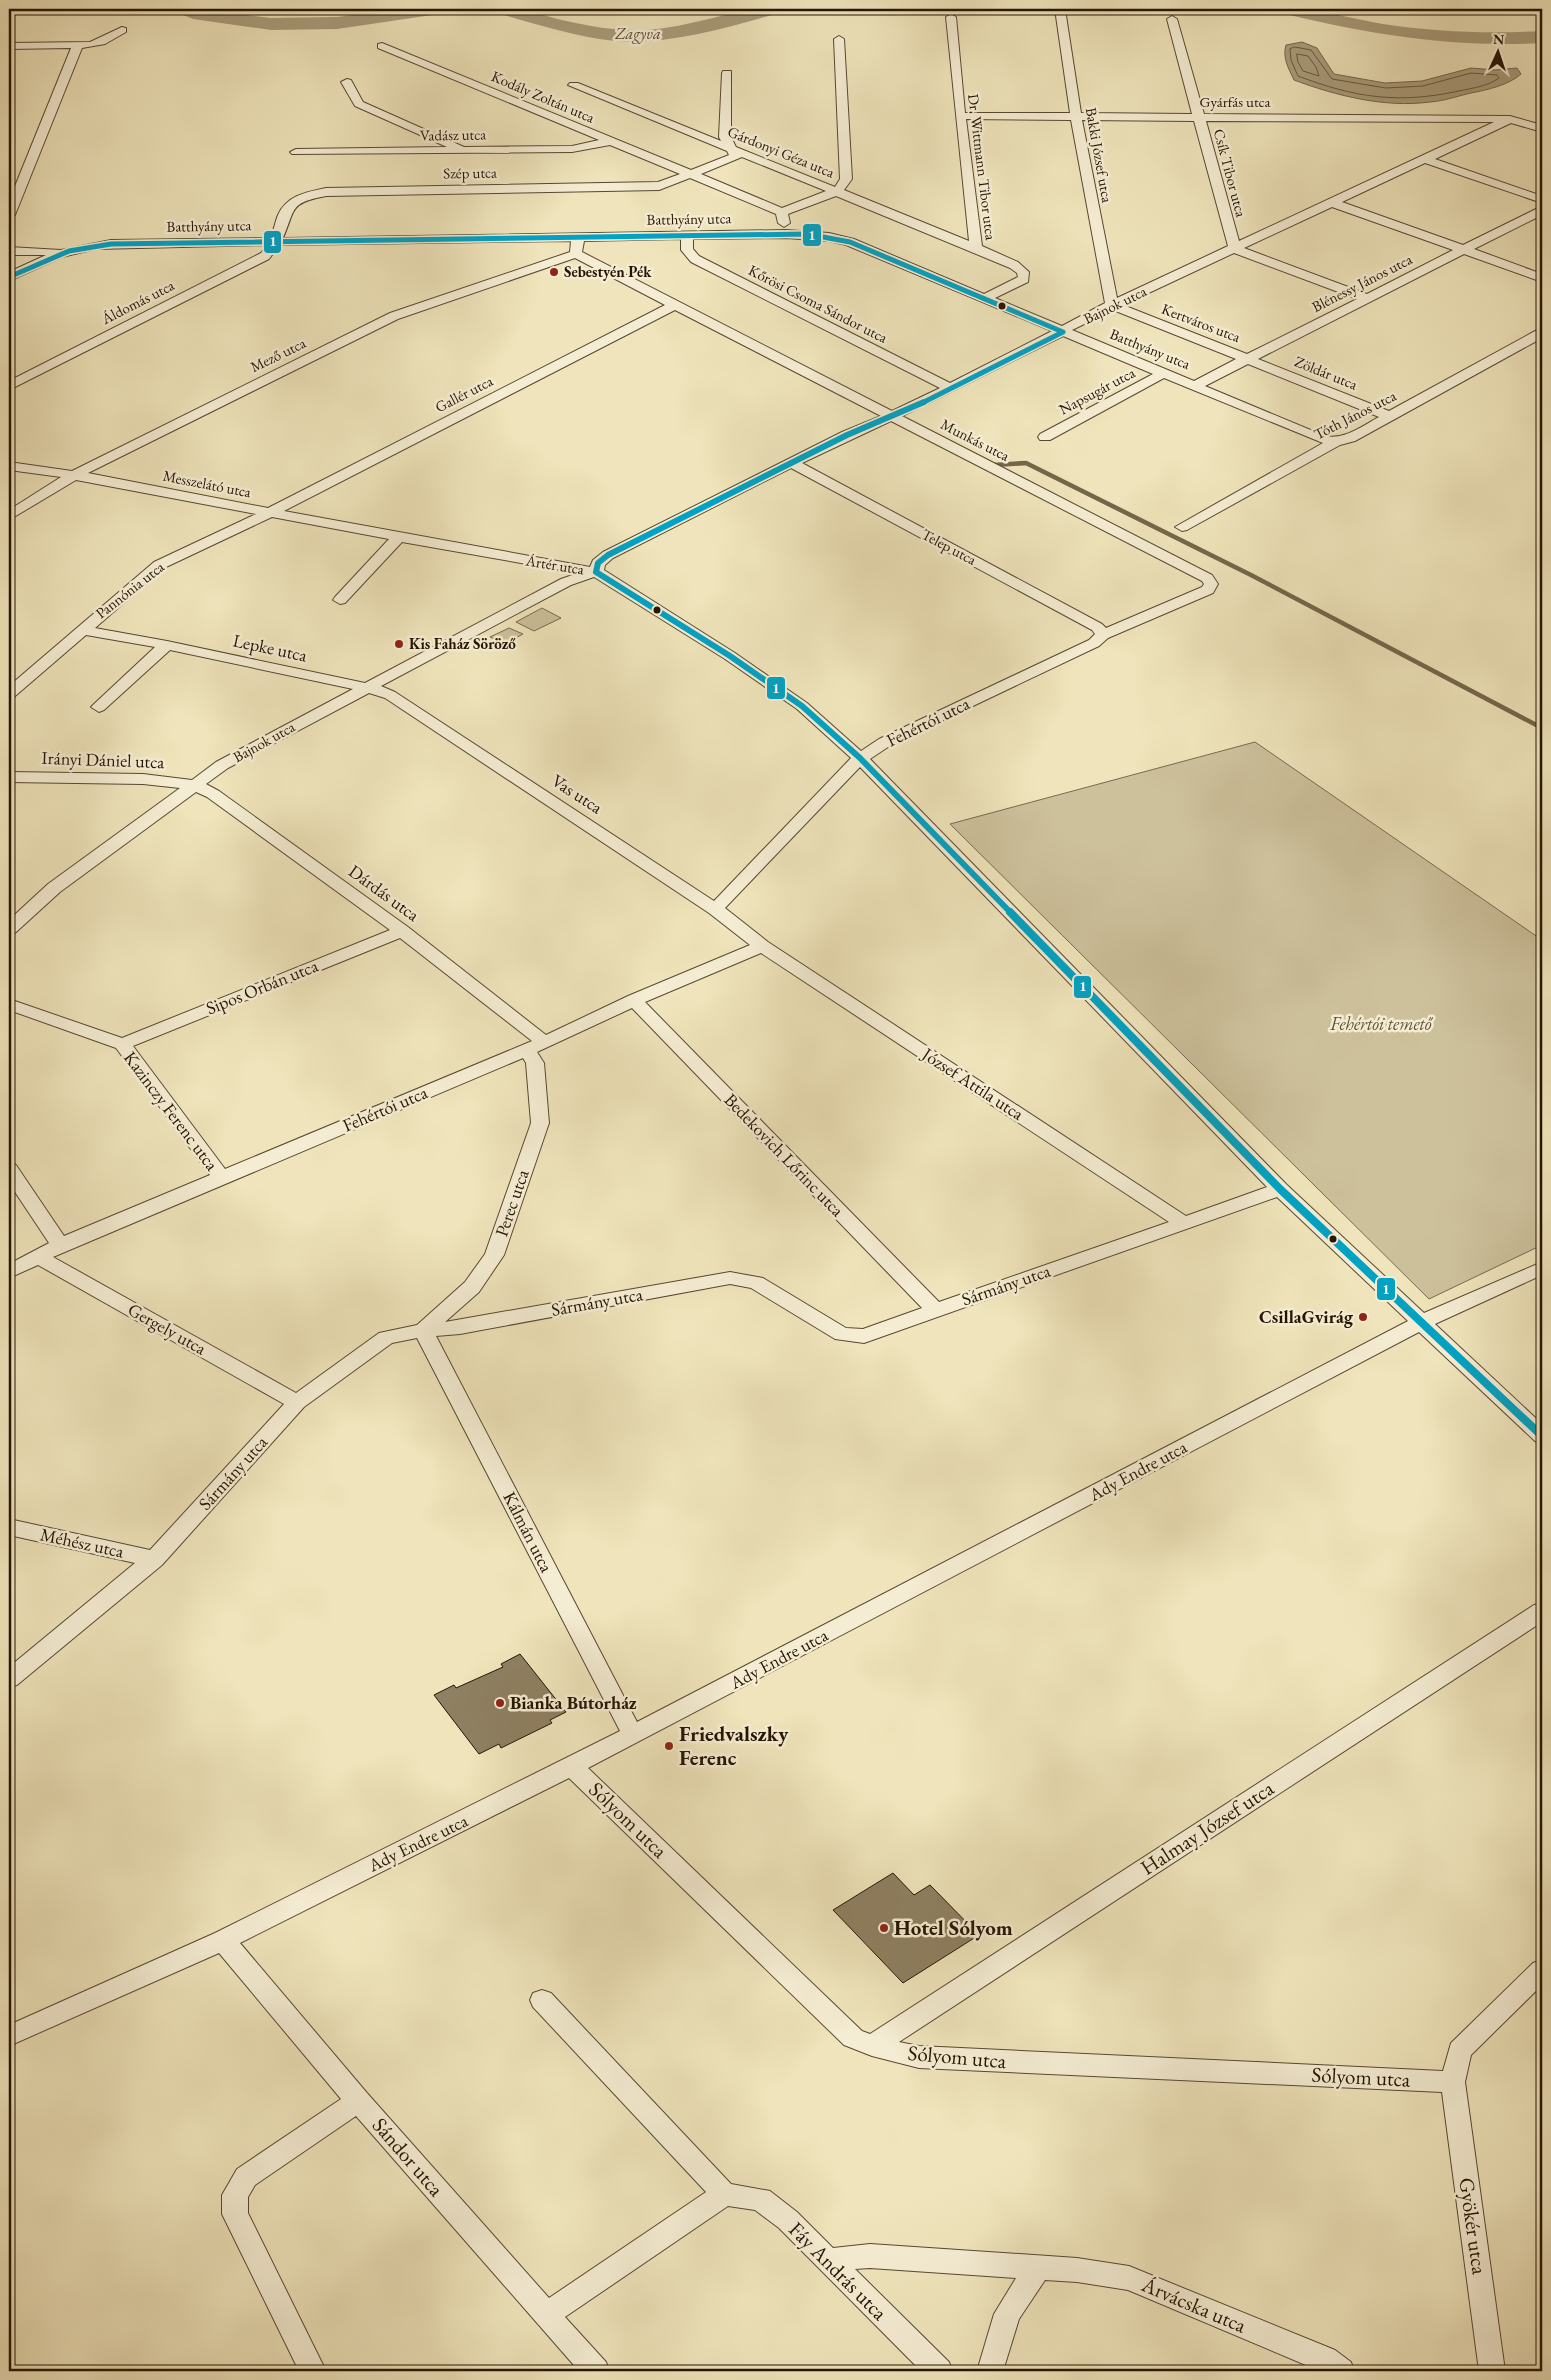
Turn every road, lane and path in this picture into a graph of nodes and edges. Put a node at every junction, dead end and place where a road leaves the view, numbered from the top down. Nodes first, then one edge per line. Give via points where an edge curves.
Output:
1 (1060, 9) edge
2 (951, 17) dead end
3 (1172, 19) dead end
4 (122, 30) dead end
5 (839, 38) dead end
6 (78, 45) junction
7 (9, 46) edge
8 (382, 46) dead end
9 (727, 74) dead end
10 (347, 82) dead end
11 (574, 85) dead end
12 (960, 116) junction
13 (1076, 116) junction
14 (1200, 117) junction
15 (1510, 119) junction
16 (1542, 129) edge
17 (611, 141) junction
18 (465, 150) junction
19 (733, 150) junction
20 (296, 152) dead end
21 (1425, 159) junction
22 (691, 175) junction
23 (838, 191) junction
24 (1542, 200) edge
25 (1333, 203) junction
26 (1542, 210) edge
27 (782, 212) junction
28 (9, 215) edge
29 (786, 234) junction
30 (687, 236) junction
31 (578, 237) junction
32 (275, 241) junction
33 (976, 248) junction
34 (1235, 249) junction
35 (9, 251) edge
36 (1464, 251) junction
37 (61, 252) junction
38 (576, 254) junction
39 (9, 277) edge
40 (1542, 278) edge
41 (985, 298) junction
42 (1367, 298) junction
43 (674, 305) junction
44 (1112, 305) junction
45 (1063, 332) junction
46 (1542, 333) edge
47 (1250, 359) junction
48 (1164, 373) junction
49 (1196, 385) junction
50 (9, 386) edge
51 (950, 388) junction
52 (894, 416) junction
53 (1389, 416) junction
54 (1045, 437) dead end
55 (1335, 442) junction
56 (792, 463) junction
57 (9, 466) edge
58 (74, 475) junction
59 (269, 513) junction
60 (9, 516) edge
61 (1182, 527) dead end
62 (399, 537) junction
63 (596, 572) junction
64 (340, 600) dead end
65 (81, 630) junction
66 (1103, 635) junction
67 (167, 645) junction
68 (365, 688) junction
69 (9, 694) edge
70 (99, 707) dead end
71 (860, 758) junction
72 (9, 777) edge
73 (195, 785) junction
74 (715, 909) junction
75 (9, 929) edge
76 (402, 931) junction
77 (762, 946) junction
78 (634, 1000) junction
79 (9, 1004) edge
80 (122, 1044) junction
81 (536, 1046) junction
82 (9, 1169) edge
83 (221, 1177) junction
84 (1280, 1189) junction
85 (1184, 1223) junction
86 (60, 1245) junction
87 (38, 1256) junction
88 (1542, 1268) edge
89 (9, 1272) edge
90 (935, 1310) junction
91 (1420, 1323) junction
92 (423, 1330) junction
93 (297, 1402) junction
94 (1542, 1436) edge
95 (9, 1527) edge
96 (154, 1559) junction
97 (1542, 1612) edge
98 (9, 1679) edge
99 (633, 1735) junction
100 (572, 1766) junction
101 (223, 1940) junction
102 (1542, 1970) edge
103 (542, 2000) dead end
104 (9, 2036) edge
105 (872, 2046) junction
106 (1454, 2082) junction
107 (358, 2101) junction
108 (724, 2194) junction
109 (827, 2260) junction
110 (1038, 2268) junction
111 (546, 2315) junction
112 (313, 2371) edge
113 (596, 2371) edge
114 (939, 2371) edge
115 (990, 2371) edge
116 (1341, 2371) edge
117 (1492, 2371) edge

1 - 13 street, Bakki József utca
2 - 12 street, Dr. Wittmann Tibor utca
3 - 14 street, Csík Tibor utca
4 - 6 street via 101,42
5 - 23 street via 846,179
6 - 7 street
6 - 28 street
8 - 17 street, Kodály Zoltán utca
9 - 19 street via 725,137
10 - 18 street via 360,104
11 - 19 street, Gárdonyi Géza utca
12 - 13 street, Gyárfás utca
12 - 33 street, Dr. Wittmann Tibor utca
13 - 14 street, Gyárfás utca
13 - 44 street, Bakki József utca
14 - 15 street, Gyárfás utca
14 - 34 street, Csík Tibor utca
15 - 16 street, Gyárfás utca
15 - 21 street, Bajnok utca
17 - 18 street, Vadász utca via 572,149
17 - 22 street, Kodály Zoltán utca
18 - 20 street, Vadász utca
19 - 22 street, Szép utca via 736,157
19 - 23 street, Gárdonyi Géza utca
21 - 24 street
21 - 25 street, Bajnok utca
22 - 27 street
22 - 32 street, Szép utca via 659,186 306,195 284,213
23 - 27 street
23 - 33 street, Gárdonyi Géza utca
25 - 34 street, Bajnok utca
25 - 36 street
26 - 36 street, Blénessy János utca
27 - 29 street
29 - 30 street, Batthyány utca
29 - 41 street, Batthyány utca via 850,242
30 - 31 street, Batthyány utca
30 - 51 street, Kőrösi Csoma Sándor utca via 687,250 695,259
31 - 32 street, Batthyány utca
31 - 38 street
32 - 37 street, Batthyány utca via 91,245
32 - 50 street, Áldomás utca via 265,256
33 - 41 street, Dr. Wittmann Tibor utca via 1023,272 1024,279
34 - 42 street
34 - 44 street, Bajnok utca
35 - 37 street
36 - 40 street
36 - 42 street, Blénessy János utca
37 - 39 street, Batthyány utca
38 - 43 street, Munkás utca
38 - 58 street, Mező utca via 394,316
41 - 45 street, Batthyány utca
42 - 47 street, Blénessy János utca
43 - 52 street, Munkás utca
43 - 59 street, Gallér utca
44 - 45 street, Bajnok utca
44 - 47 street, Kertváros utca
45 - 48 street, Batthyány utca
45 - 51 street, Bajnok utca
46 - 53 street, Tóth János utca
47 - 49 street, Blénessy János utca
47 - 53 street, Zöldár utca
48 - 49 street, Batthyány utca
48 - 54 street, Napsugár utca
49 - 55 street, Batthyány utca via 1321,439
51 - 52 street, Bajnok utca
52 - 56 street, Bajnok utca
52 - 66 street, Munkás utca via 1198,573 1211,584 1208,590
53 - 55 street, Tóth János utca via 1350,438
55 - 61 street, Tóth János utca
56 - 63 street, Bajnok utca via 608,555 598,563
56 - 66 street, Telep utca via 1097,627
57 - 58 street, Messzelátó utca
58 - 59 street, Messzelátó utca
58 - 60 street, Mező utca
59 - 62 street, Messzelátó utca
59 - 65 street, Pannónia utca via 159,565
62 - 63 street, Ártér utca
62 - 64 street
63 - 68 street, Bajnok utca via 566,582
63 - 71 street, Ártér utca via 730,656 802,706
65 - 67 street, Lepke utca
65 - 69 street, Pannónia utca
66 - 71 street, Fehértói utca via 1094,643 885,742
67 - 68 street, Lepke utca
67 - 70 street
68 - 73 street, Bajnok utca via 222,765
68 - 74 street, Vas utca via 390,695
71 - 74 street, Fehértói utca
71 - 84 street
72 - 73 street, Irányi Dániel utca via 144,779
73 - 75 street, Bajnok utca via 54,888
73 - 76 street, Dárdás utca via 214,794
74 - 77 street, Vas utca
76 - 80 street, Sipos Orbán utca
76 - 81 street, Dárdás utca
77 - 78 street, Fehértói utca
77 - 85 street, József Attila utca
78 - 81 street, Fehértói utca
78 - 90 street, Bedekovich Lőrinc utca
79 - 80 street, Kazinczy Ferenc utca
80 - 83 street, Kazinczy Ferenc utca
81 - 83 street, Fehértói utca
81 - 92 street, Perec utca via 540,1123 494,1255 472,1287
82 - 86 street
83 - 86 street, Fehértói utca
84 - 85 street, Sármány utca
84 - 91 street
85 - 90 street, Sármány utca
86 - 87 street, Fehértói utca
87 - 89 street, Fehértói utca
87 - 93 street, Gergely utca
88 - 91 street, Ady Endre utca
90 - 92 street, Sármány utca via 864,1336 842,1334 756,1283 730,1278 469,1325
91 - 94 street
91 - 99 street, Ady Endre utca
92 - 93 street, Sármány utca via 386,1338
92 - 99 street, Kálmán utca
93 - 96 street, Sármány utca
95 - 96 street, Méhész utca
96 - 98 street, Sármány utca
97 - 105 street, Halmay József utca
99 - 100 street, Ady Endre utca
100 - 101 street, Ady Endre utca
100 - 105 street, Sólyom utca via 852,2038
101 - 104 street, Ady Endre utca
101 - 107 street, Sándor utca
102 - 106 street via 1460,2050
103 - 108 street
105 - 106 street, Sólyom utca via 919,2057
106 - 117 street, Gyökér utca
107 - 111 street, Sándor utca
107 - 112 street via 246,2177 235,2195 235,2214
108 - 109 street, Fáy András utca via 761,2199 788,2220
108 - 111 street
109 - 110 street, Árvácska utca via 870,2256
109 - 114 street, Fáy András utca
110 - 115 street via 1007,2314
110 - 116 street, Árvácska utca via 1129,2278 1325,2359
111 - 113 street, Sándor utca

